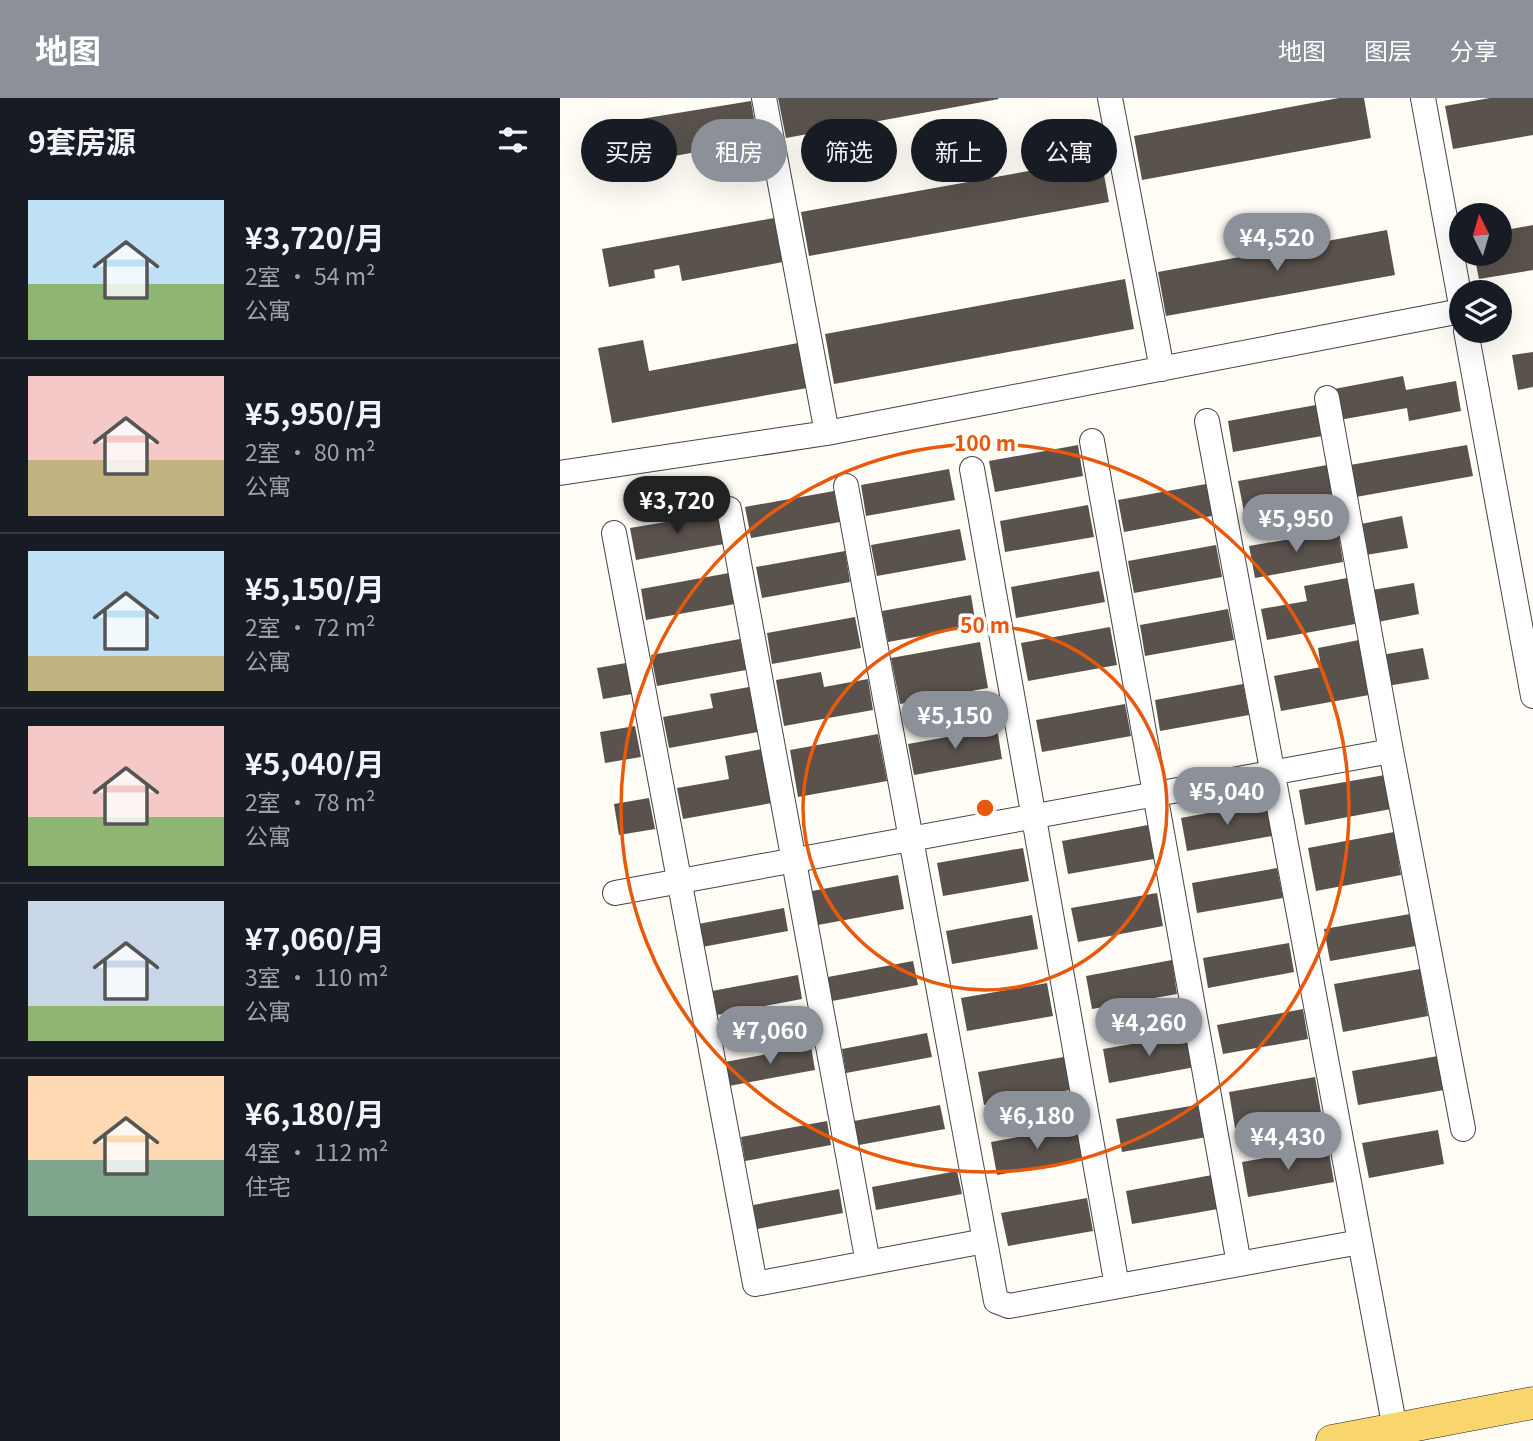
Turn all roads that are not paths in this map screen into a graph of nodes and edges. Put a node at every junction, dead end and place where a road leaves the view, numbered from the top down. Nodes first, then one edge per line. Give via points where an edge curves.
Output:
1 (764, 98) edge
2 (1110, 98) edge
3 (1423, 98) edge
4 (1456, 280) edge
5 (1449, 314) edge
6 (1468, 343) edge
7 (1162, 369) junction
8 (1327, 398) dead end
9 (1207, 421) dead end
10 (827, 433) junction
11 (1092, 441) dead end
12 (971, 469) dead end
13 (560, 473) edge
14 (846, 486) dead end
15 (729, 509) dead end
16 (614, 533) dead end
17 (1533, 696) edge
18 (1391, 751) junction
19 (1273, 773) junction
20 (1155, 794) junction
21 (1033, 816) junction
22 (911, 839) junction
23 (794, 860) junction
24 (680, 881) junction
25 (615, 893) dead end
26 (1463, 1129) dead end
27 (985, 1241) junction
28 (1360, 1241) junction
29 (869, 1263) junction
30 (1239, 1264) junction
31 (1117, 1286) junction
32 (1533, 1403) edge
33 (1395, 1429) junction
34 (1332, 1441) edge

1 - 10 street
2 - 7 street
3 - 4 street
5 - 7 street
6 - 17 street
7 - 10 street
8 - 18 street
9 - 19 street
10 - 13 street
11 - 20 street
12 - 21 street
14 - 22 street
15 - 23 street
16 - 24 street
18 - 19 street
18 - 26 street
19 - 20 street
19 - 28 street
20 - 21 street
20 - 30 street
21 - 22 street
21 - 31 street
22 - 23 street
22 - 27 street
23 - 24 street
23 - 29 street
24 - 25 street
24 - 29 street via 755,1283
27 - 29 street
27 - 31 street via 1000,1304
28 - 30 street
28 - 33 street
30 - 31 street
32 - 33 main road
33 - 34 main road

